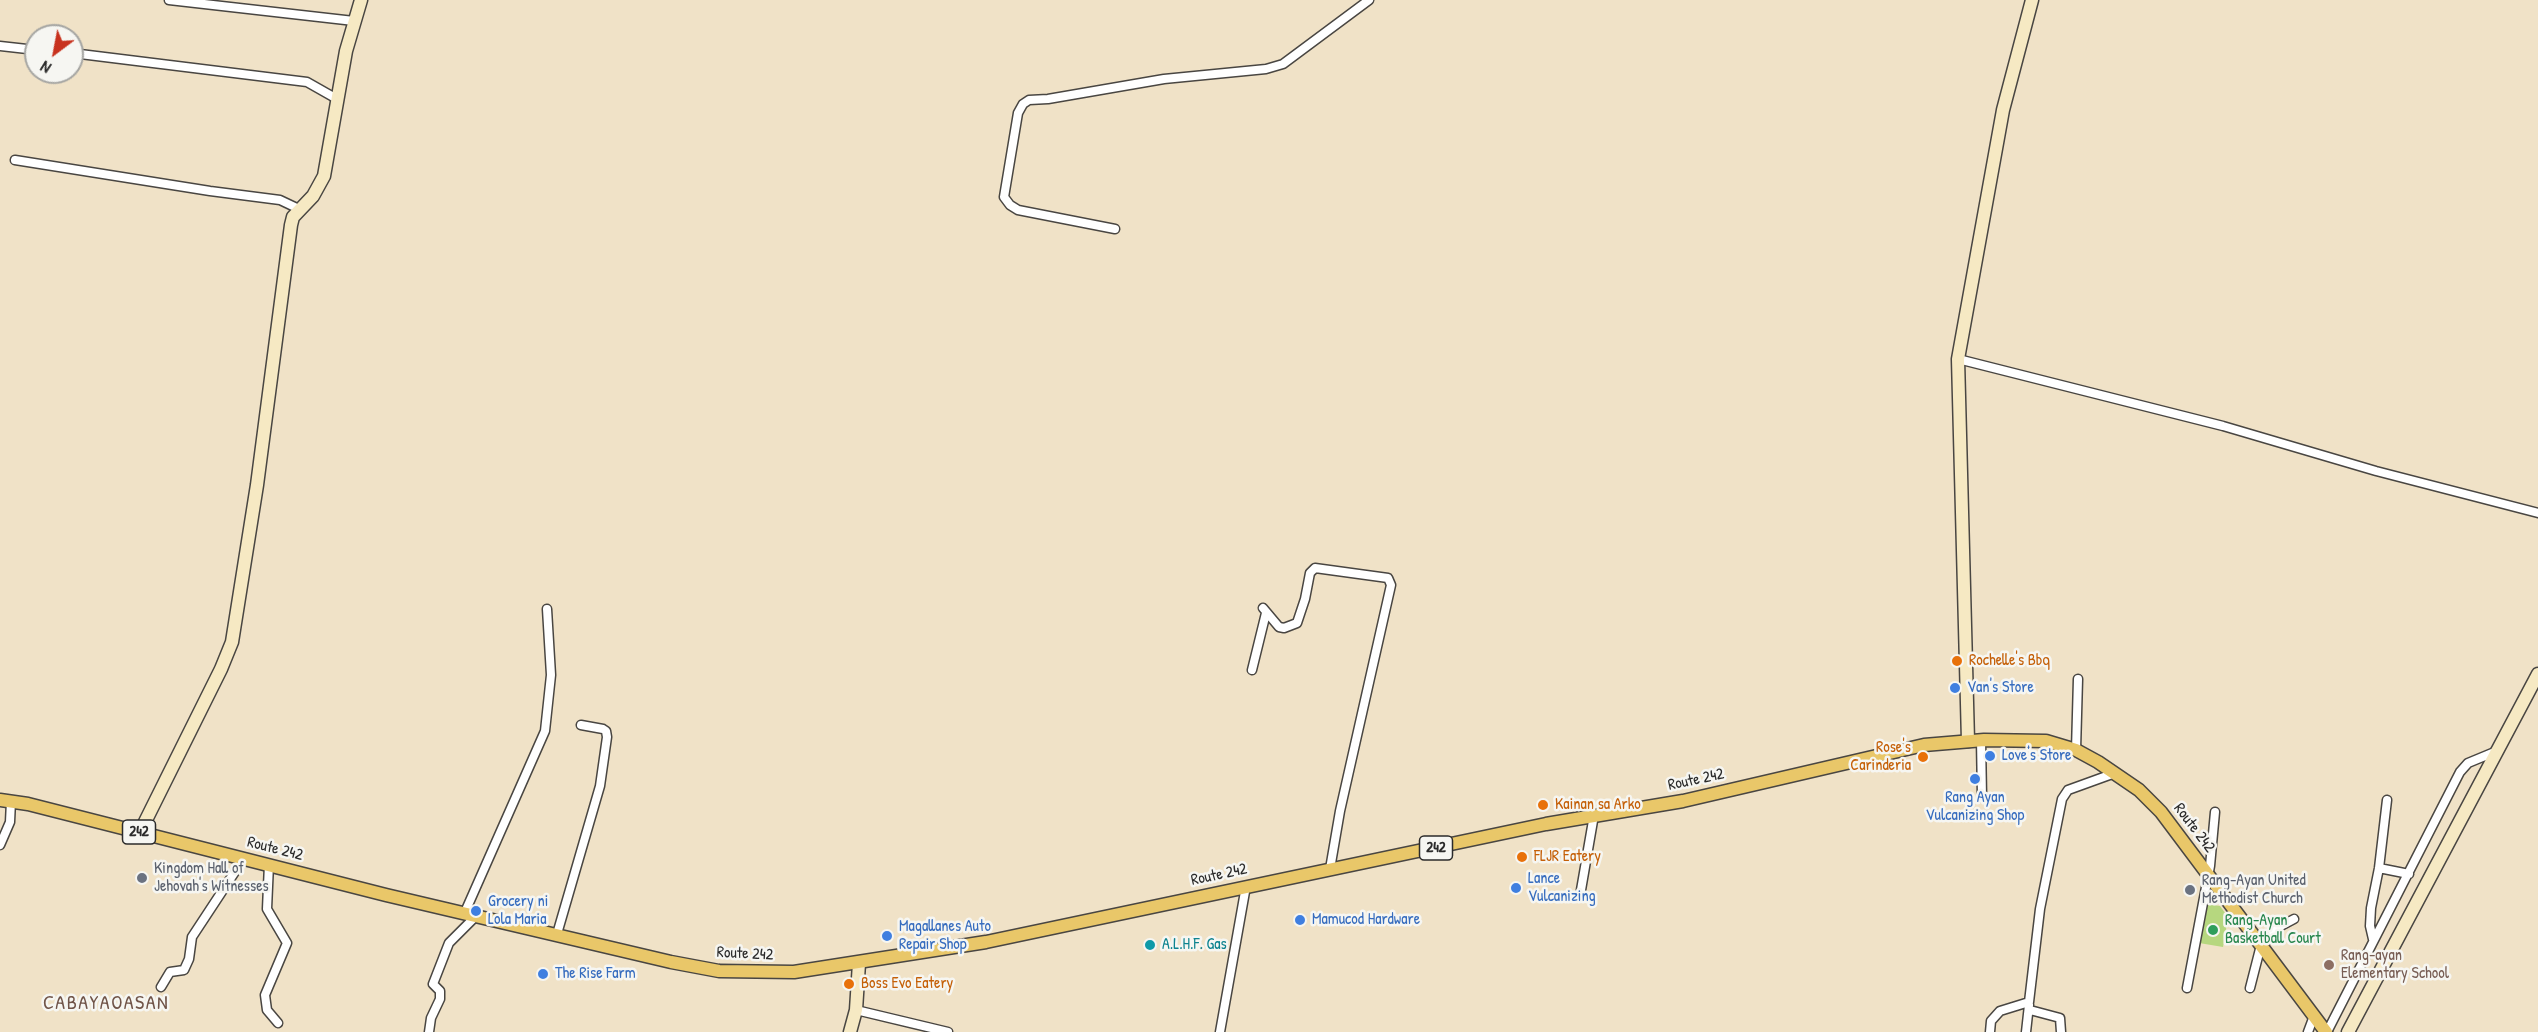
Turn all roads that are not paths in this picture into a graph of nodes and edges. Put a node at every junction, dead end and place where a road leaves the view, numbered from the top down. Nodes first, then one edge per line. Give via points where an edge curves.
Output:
1 (169, 0) edge
2 (361, 0) edge
3 (1369, 0) edge
4 (2032, 0) edge
5 (354, 21) junction
6 (0, 46) edge
7 (24, 49) edge
8 (84, 54) edge
9 (338, 99) junction
10 (15, 160) dead end
11 (299, 209) junction
12 (1115, 229) dead end
13 (1958, 358) junction
14 (2538, 513) edge
15 (547, 609) dead end
16 (1252, 670) dead end
17 (2538, 674) edge
18 (2078, 679) dead end
19 (581, 725) dead end
20 (1975, 740) junction
21 (2076, 750) junction
22 (2497, 750) junction
23 (2115, 773) junction
24 (1982, 798) dead end
25 (2386, 800) dead end
26 (5, 801) edge
27 (2215, 812) dead end
28 (1594, 815) junction
29 (140, 832) junction
30 (0, 845) edge
31 (244, 858) junction
32 (273, 865) junction
33 (2379, 868) junction
34 (1330, 869) junction
35 (2409, 874) junction
36 (2209, 875) junction
37 (1246, 886) junction
38 (1581, 890) dead end
39 (471, 914) junction
40 (2294, 919) dead end
41 (556, 934) junction
42 (2373, 939) junction
43 (2262, 946) junction
44 (859, 963) junction
45 (161, 987) dead end
46 (2187, 988) dead end
47 (2250, 988) dead end
48 (2029, 1006) junction
49 (856, 1010) junction
50 (2314, 1016) junction
51 (278, 1023) dead end
52 (429, 1032) edge
53 (850, 1032) edge
54 (948, 1032) edge
55 (1220, 1032) edge
56 (1990, 1032) edge
57 (2026, 1032) edge
58 (2061, 1032) edge
59 (2308, 1032) edge
60 (2327, 1032) edge
61 (2348, 1032) edge

1 - 5 street
2 - 5 street
3 - 12 street via 1283,64 1164,79 1023,104 1018,113 1004,196 1018,210
4 - 13 street via 2003,110
5 - 9 street
6 - 7 street
8 - 9 street via 307,82
9 - 11 street via 324,176 313,196
10 - 11 street via 280,200
11 - 29 street via 291,225 232,642
13 - 14 street
13 - 20 street
15 - 39 street via 550,675 545,731
16 - 34 street via 1264,611 1279,627 1297,623 1310,573 1315,568 1388,579 1391,585
17 - 22 street
18 - 21 street
19 - 41 street via 603,729 607,737 600,786
20 - 21 main road, Route 242 / 242 via 2046,741
20 - 24 street
20 - 28 main road, Route 242 / 242 via 1924,746 1683,801
21 - 23 main road, Route 242 / 242
22 - 35 street via 2464,767
22 - 61 street
23 - 36 main road, Route 242 / 242 via 2161,812
23 - 48 street via 2068,790 2062,799 2040,909
25 - 33 street
26 - 29 main road, Route 242 / 242
26 - 30 street via 10,822
27 - 36 street
28 - 34 main road, Route 242 / 242
28 - 38 street
29 - 31 main road, Route 242 / 242
31 - 32 main road, Route 242 / 242
31 - 45 street via 192,937 184,970 170,972
32 - 39 main road, Route 242 / 242
32 - 51 street via 267,909 287,943 265,995 267,1010
33 - 35 street
33 - 42 street via 2371,908
34 - 37 main road, Route 242 / 242
35 - 42 street
36 - 43 main road, Route 242 / 242
36 - 46 street
37 - 44 main road, Route 242 / 242 via 987,942
37 - 55 street
39 - 41 main road, Route 242 / 242
39 - 52 street via 448,943 434,984 440,999
40 - 43 street via 2277,928
41 - 44 main road, Route 242 / 242 via 719,970 794,972
42 - 60 street
43 - 47 street
43 - 50 main road, Route 242 / 242
44 - 49 street
48 - 56 street via 2000,1011 1991,1021
48 - 57 street
48 - 58 street via 2060,1018
49 - 53 street
49 - 54 street
50 - 59 street
50 - 60 main road, Route 242 / 242

